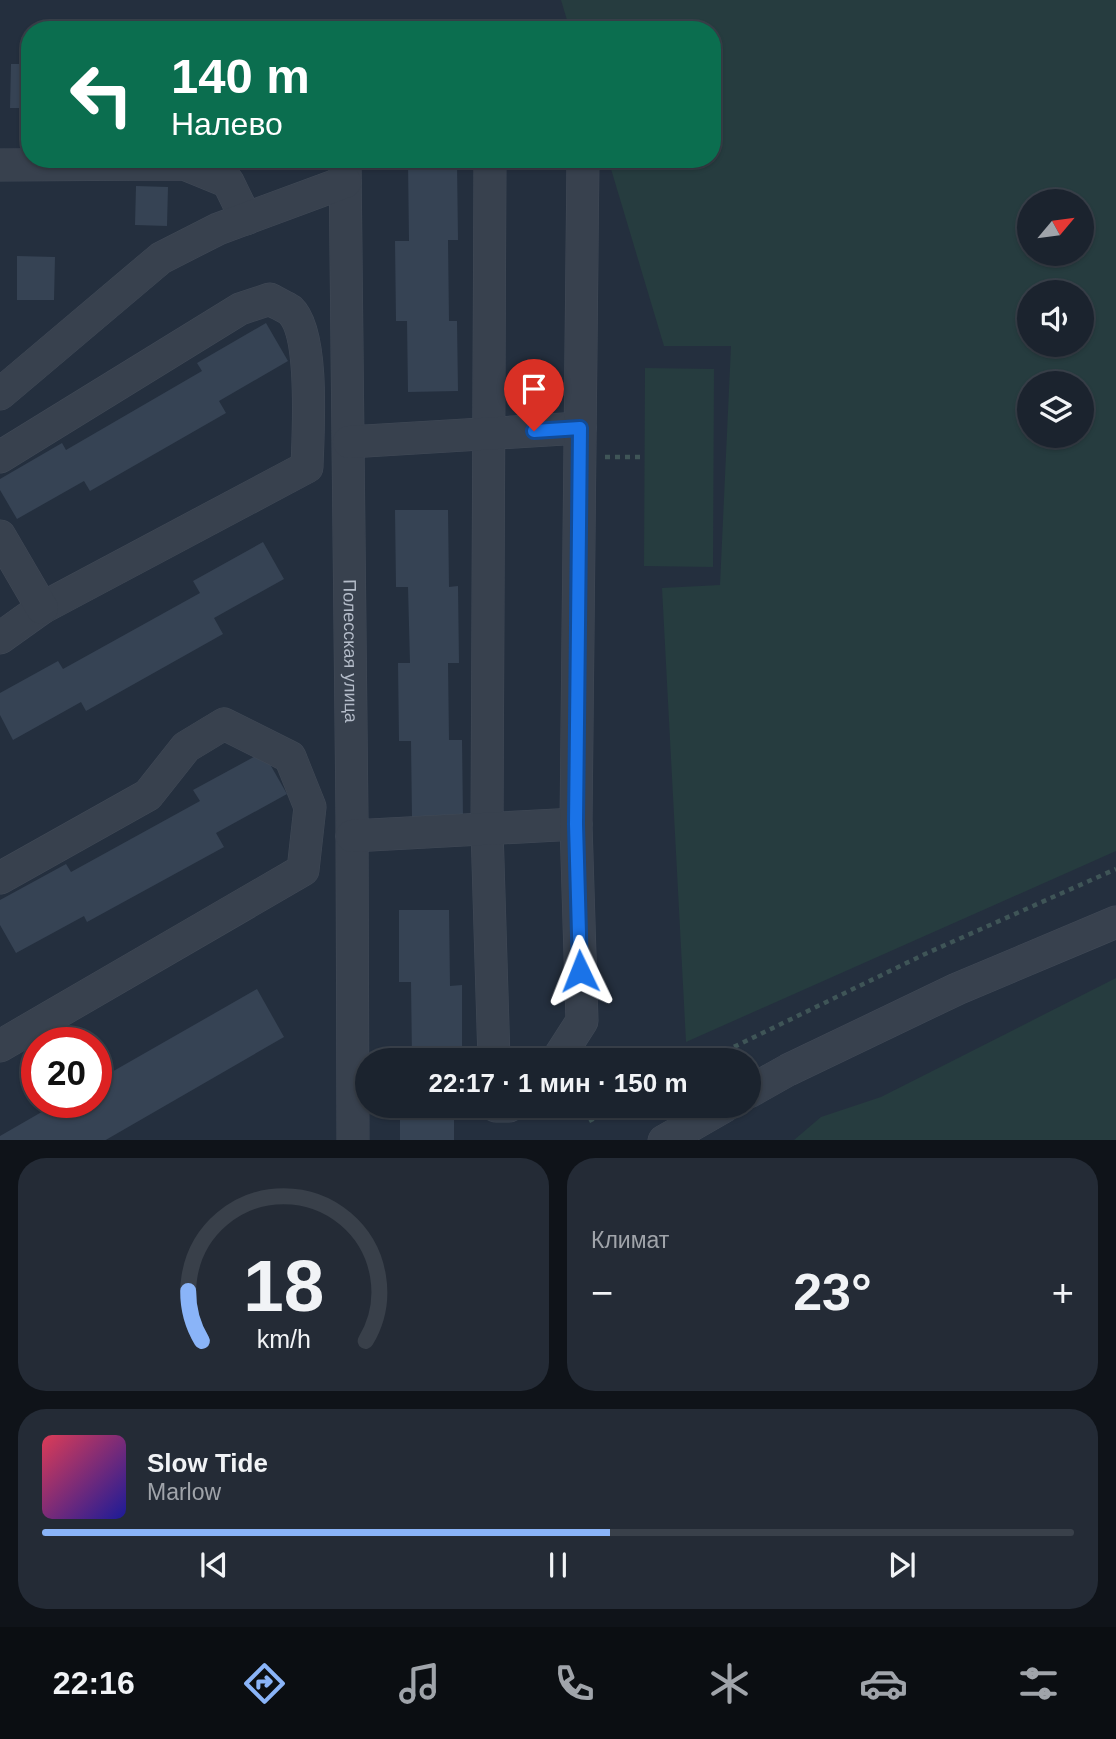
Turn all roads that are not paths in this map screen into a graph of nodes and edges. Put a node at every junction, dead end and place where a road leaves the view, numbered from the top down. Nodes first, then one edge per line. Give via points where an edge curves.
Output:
1 (0, 165) edge
2 (21, 165) edge
3 (194, 168) edge
4 (490, 168) edge
5 (583, 168) edge
6 (345, 171) edge
7 (246, 219) junction
8 (0, 394) edge
9 (489, 433) junction
10 (349, 442) junction
11 (580, 442) junction
12 (0, 457) edge
13 (0, 536) edge
14 (43, 608) junction
15 (0, 638) edge
16 (576, 824) junction
17 (486, 829) junction
18 (352, 836) junction
19 (0, 878) edge
20 (1116, 922) edge
21 (0, 1046) edge
22 (494, 1048) edge
23 (564, 1048) edge
24 (761, 1085) edge
25 (703, 1118) edge
26 (353, 1140) edge
27 (664, 1140) edge

1 - 2 street
3 - 7 street via 228,182
4 - 9 street
5 - 11 street
6 - 7 street
6 - 10 street, Полесская улица
7 - 8 street via 161,258
9 - 10 street
9 - 11 street
9 - 17 street
10 - 18 street, Полесская улица
11 - 16 street
12 - 14 street via 240,309 270,299 291,311 303,338 309,386 307,467
13 - 14 street
14 - 15 street
16 - 17 street
16 - 23 street via 582,1021
17 - 18 street
17 - 22 street
18 - 26 street, Полесская улица
19 - 21 street via 148,794 186,747 224,724 290,757 310,807 303,870
20 - 24 street via 957,989
25 - 27 street

